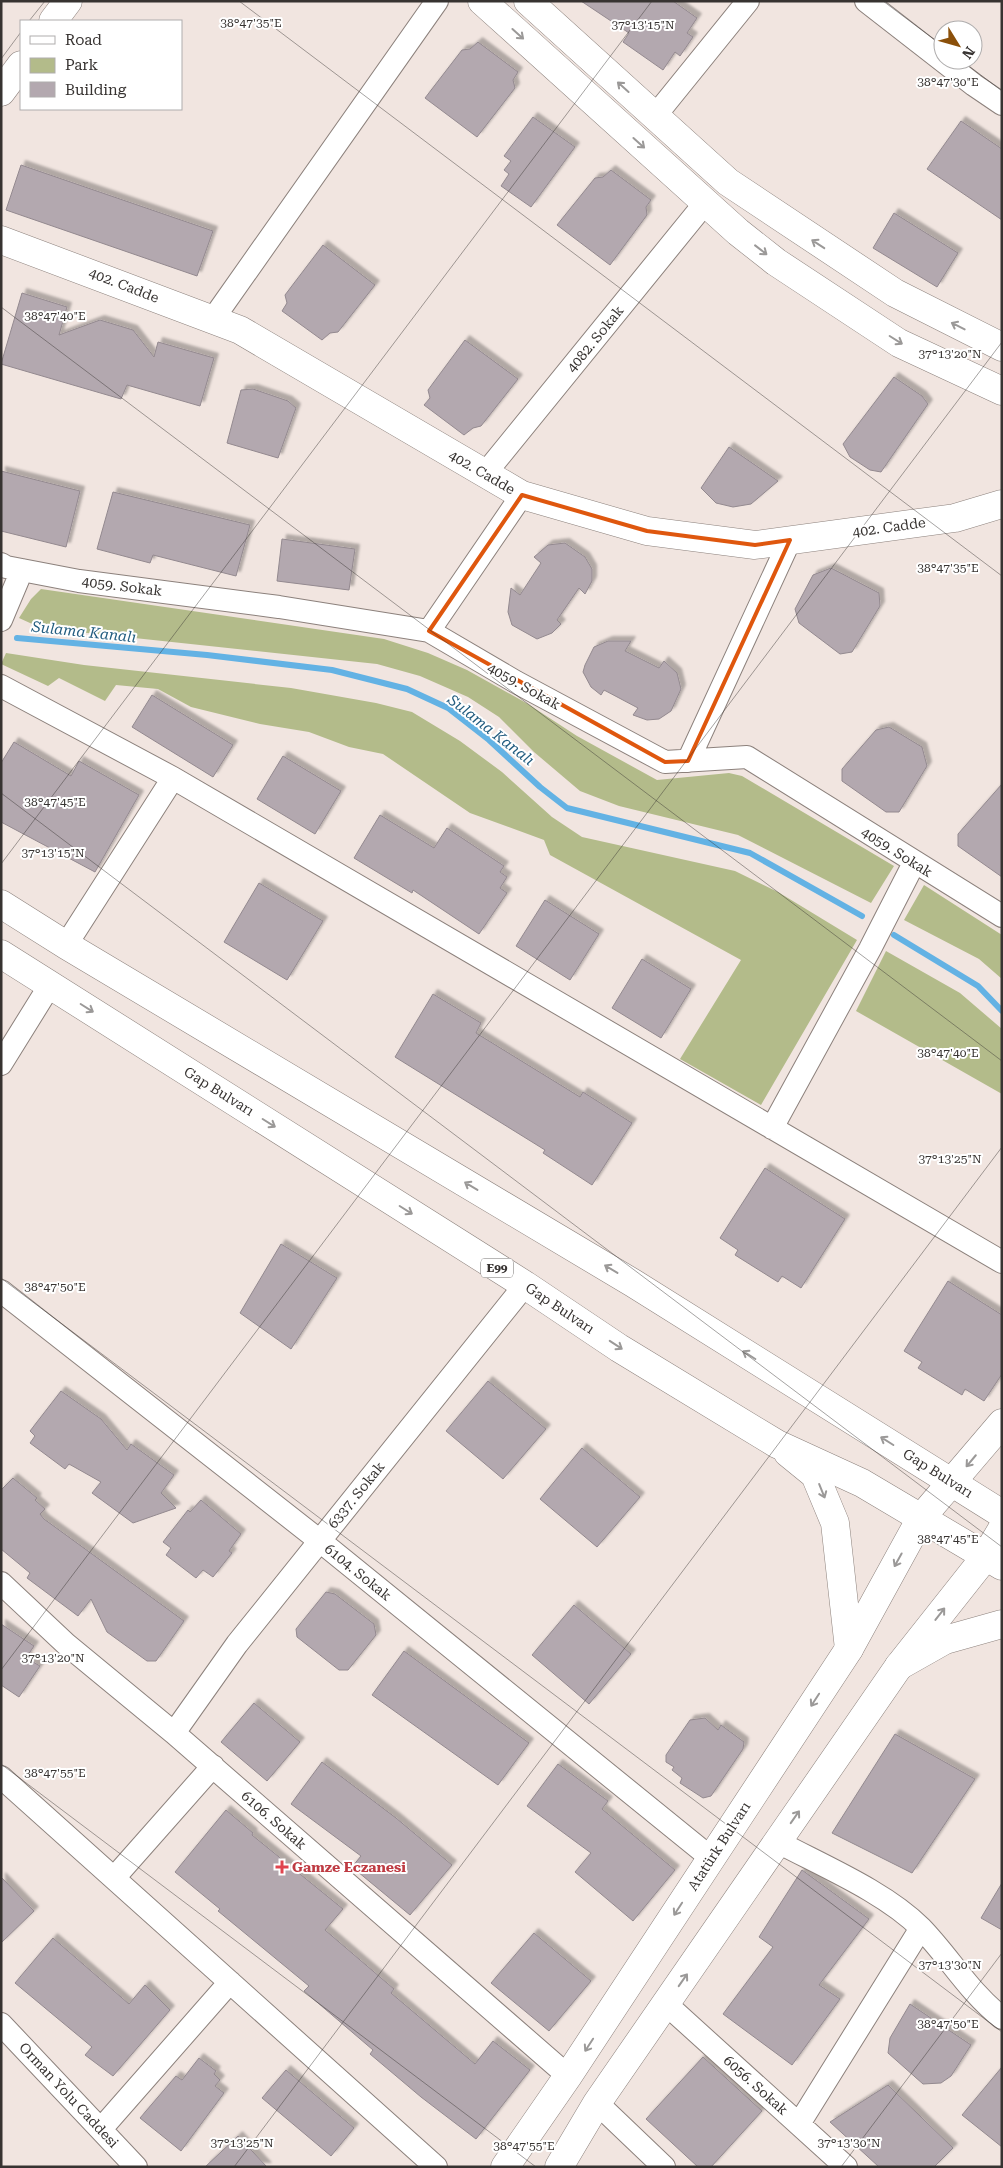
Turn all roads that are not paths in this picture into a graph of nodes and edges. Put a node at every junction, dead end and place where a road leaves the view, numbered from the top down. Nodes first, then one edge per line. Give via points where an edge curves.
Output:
1 (68, 1) edge
2 (437, 1) edge
3 (482, 1) edge
4 (528, 1) edge
5 (748, 1) edge
6 (866, 1) edge
7 (54, 20) edge
8 (20, 66) edge
9 (1, 92) edge
10 (1002, 104) edge
11 (655, 116) junction
12 (706, 203) junction
13 (1, 240) edge
14 (213, 320) junction
15 (1002, 347) edge
16 (1002, 392) edge
17 (484, 475) junction
18 (522, 495) junction
19 (1002, 504) edge
20 (790, 540) junction
21 (12, 567) edge
22 (1, 620) edge
23 (429, 632) junction
24 (1, 686) edge
25 (688, 761) junction
26 (173, 778) junction
27 (914, 863) junction
28 (1, 904) edge
29 (1002, 916) edge
30 (66, 945) junction
31 (1, 954) edge
32 (50, 985) junction
33 (1, 1064) edge
34 (772, 1128) junction
35 (1002, 1262) edge
36 (526, 1285) junction
37 (1, 1291) edge
38 (1002, 1423) edge
39 (778, 1444) junction
40 (953, 1482) junction
41 (1002, 1514) edge
42 (921, 1518) junction
43 (1002, 1529) edge
44 (320, 1541) junction
45 (994, 1561) edge
46 (1, 1583) edge
47 (1002, 1624) edge
48 (849, 1649) junction
49 (899, 1666) junction
50 (174, 1733) junction
51 (213, 1766) junction
52 (1, 1777) edge
53 (778, 1842) junction
54 (711, 1858) junction
55 (114, 1878) junction
56 (921, 1928) junction
57 (230, 1982) junction
58 (666, 2004) junction
59 (1002, 2018) edge
60 (3, 2031) edge
61 (568, 2076) junction
62 (598, 2103) junction
63 (799, 2124) junction
64 (101, 2130) junction
65 (136, 2167) edge
66 (436, 2167) edge
67 (504, 2167) edge
68 (559, 2167) edge
69 (664, 2167) edge
70 (846, 2167) edge

1 - 7 main road
2 - 14 street
3 -> 12 main road
11 -> 4 main road
5 - 11 street
6 - 10 street
8 - 9 main road
15 -> 11 main road via 894,293 812,240 728,182
12 -> 16 main road via 776,262 899,343
12 - 17 street, 4082. Sokak
13 - 14 main road, 402. Cadde
14 - 17 main road, 402. Cadde via 240,330
17 - 18 main road, 402. Cadde
18 - 20 main road, 402. Cadde via 648,531 755,545
18 - 23 street
19 - 20 main road, 402. Cadde via 955,518
20 - 25 street
21 - 22 street
21 - 23 street, 4059. Sokak via 79,581 279,606
23 - 25 street, 4059. Sokak via 665,762
24 - 26 street
25 - 27 street, 4059. Sokak via 747,758
26 - 30 street
26 - 34 street
27 - 29 street, 4059. Sokak
27 - 34 street
28 - 30 main road, Gap Bulvarı
40 -> 30 main road, Gap Bulvarı via 633,1283
31 - 32 main road, Gap Bulvarı / E99
32 - 33 street
32 -> 36 main road, Gap Bulvarı / E99
34 - 35 street
36 -> 39 main road, Gap Bulvarı / E99 via 619,1348
36 - 44 street, 6337. Sokak
37 - 44 street, 6104. Sokak
38 -> 40 main road, Atatürk Bulvarı
39 - 42 main road, Gap Bulvarı / E99 via 862,1484
39 -> 48 main road via 815,1475 835,1523
40 - 41 main road, Gap Bulvarı
40 - 42 main road, Atatürk Bulvarı
42 - 45 main road, Gap Bulvarı / E99
42 -> 48 main road, Atatürk Bulvarı
43 - 45 main road
44 - 50 street, 6337. Sokak via 237,1644
44 - 54 street, 6104. Sokak
49 -> 45 main road
46 - 50 street, 6106. Sokak via 66,1644
47 - 49 main road via 945,1640
48 -> 54 main road, Atatürk Bulvarı
53 -> 49 main road
50 - 51 street, 6106. Sokak
51 - 55 street
51 - 61 street, 6106. Sokak
52 - 55 street
53 - 56 street via 890,1903
58 -> 53 main road
54 -> 61 main road, Atatürk Bulvarı
55 - 57 street
56 - 59 street via 982,2002
56 - 63 street
57 - 64 street
57 - 66 street
58 - 62 main road
58 - 63 street, 6056. Sokak
60 - 64 street, Orman Yolu Caddesi
61 - 67 main road, Atatürk Bulvarı
62 - 68 main road
62 - 69 street
63 - 70 street, 6056. Sokak
64 - 65 street, Orman Yolu Caddesi

